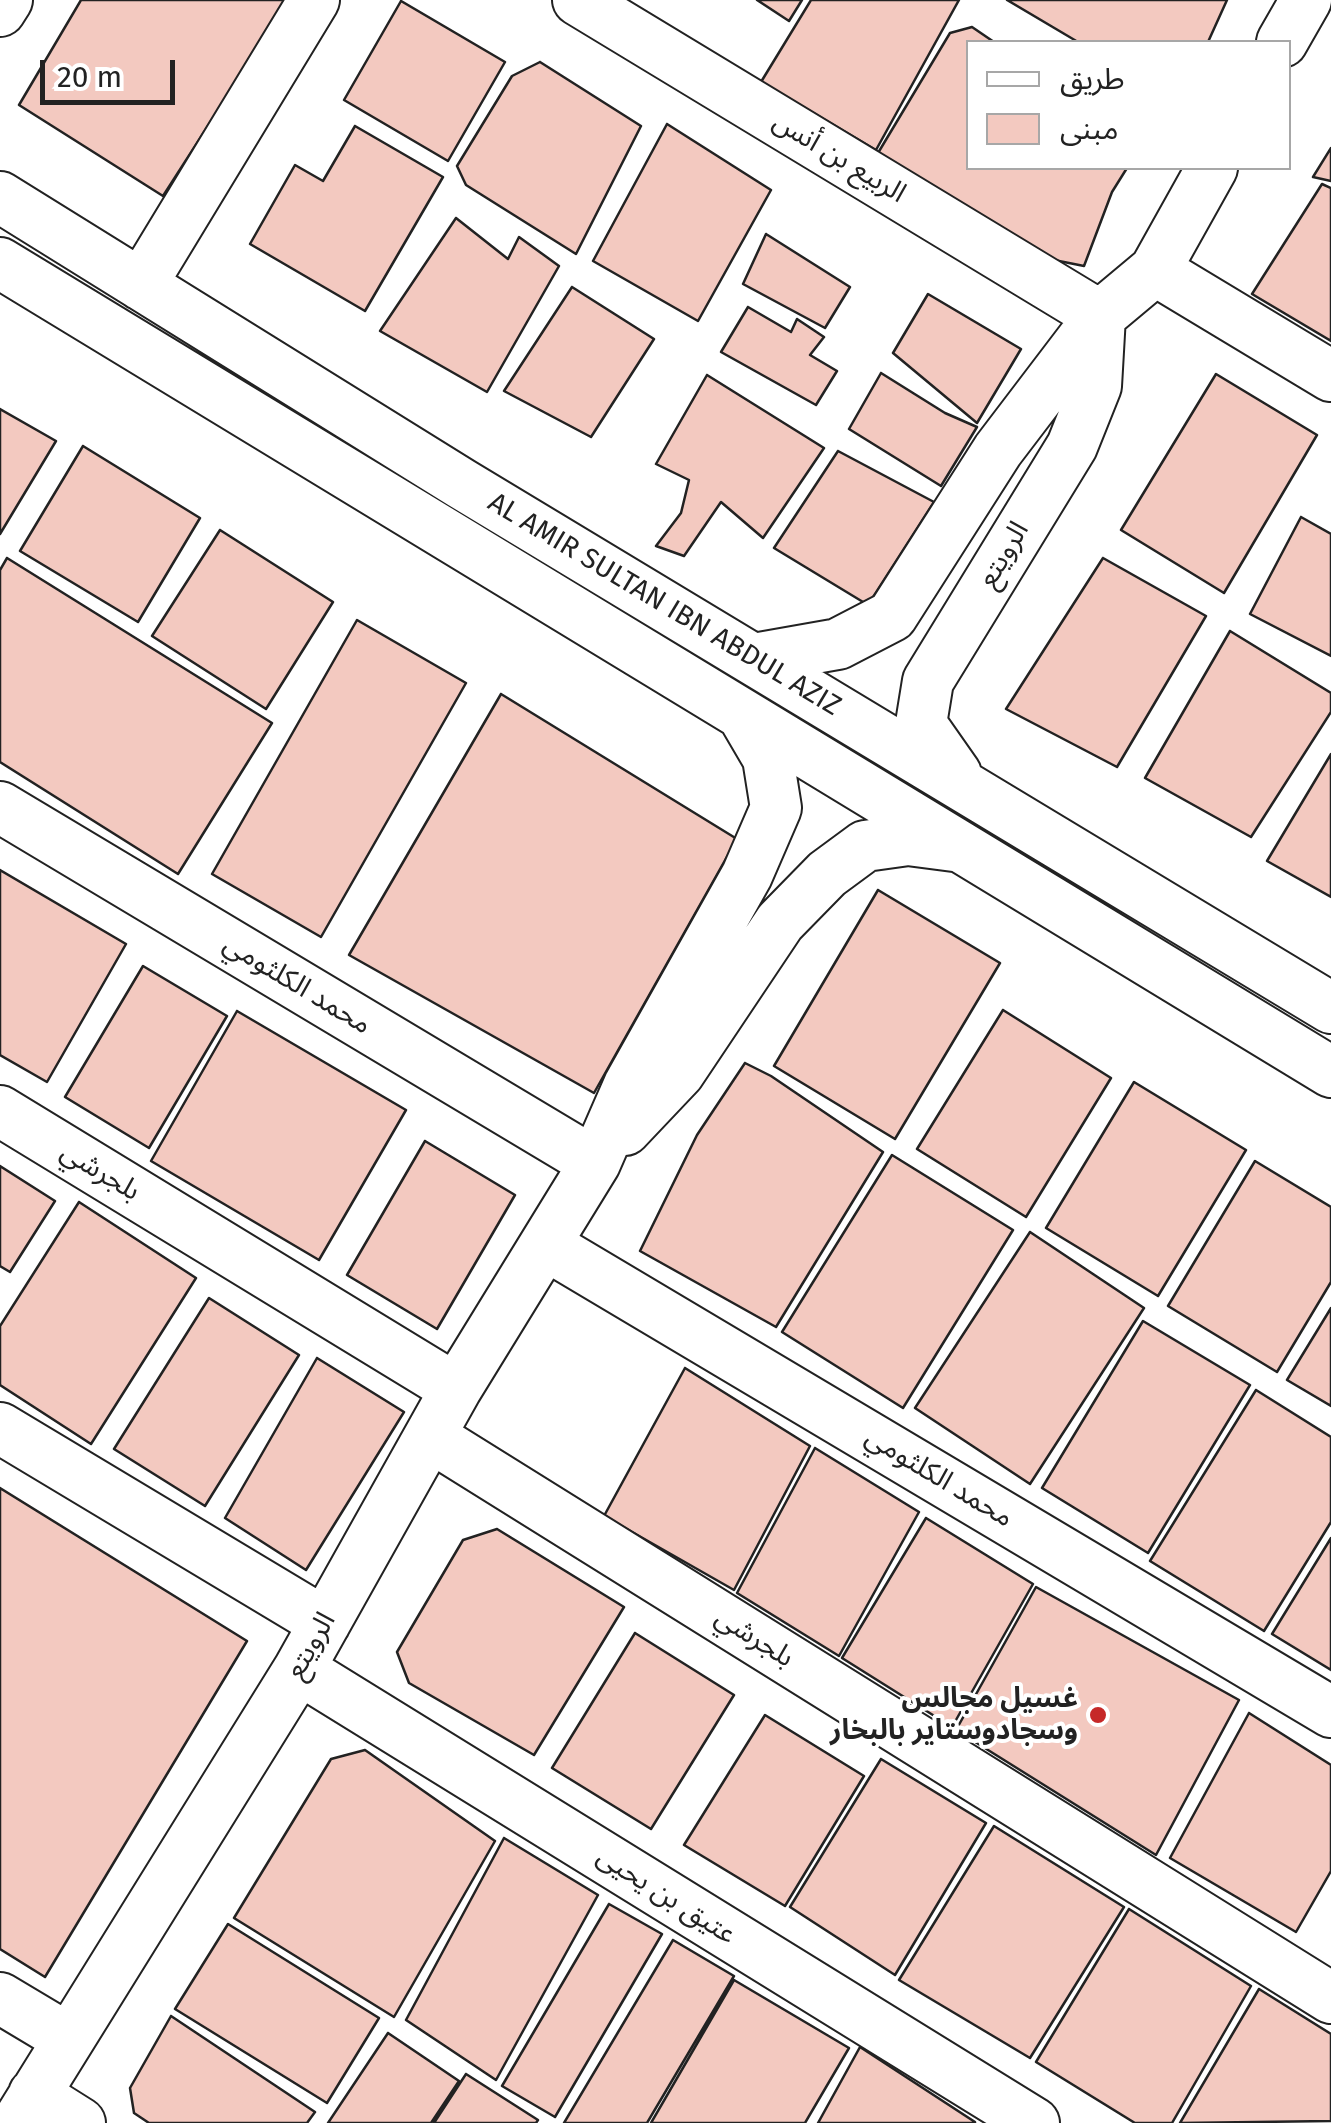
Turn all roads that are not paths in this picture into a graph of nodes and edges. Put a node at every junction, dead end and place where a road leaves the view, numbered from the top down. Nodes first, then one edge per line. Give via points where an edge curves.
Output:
1 (7, 0) edge
2 (314, 0) edge
3 (578, 0) edge
4 (1306, 0) edge
5 (0, 11) edge
6 (1283, 40) edge
7 (1211, 170) edge
8 (0, 197) edge
9 (0, 263) edge
10 (1155, 270) junction
11 (141, 285) junction
12 (1100, 316) junction
13 (1331, 376) edge
14 (753, 659) junction
15 (744, 717) junction
16 (963, 784) junction
17 (0, 806) edge
18 (962, 847) junction
19 (1331, 1008) edge
20 (1331, 1072) edge
21 (0, 1111) edge
22 (595, 1164) junction
23 (546, 1245) junction
24 (456, 1388) junction
25 (0, 1428) edge
26 (432, 1437) junction
27 (325, 1622) junction
28 (299, 1669) junction
29 (1331, 1712) edge
30 (0, 1998) edge
31 (1331, 1998) edge
32 (67, 2038) junction
33 (25, 2108) edge
34 (80, 2123) edge
35 (1034, 2123) edge

1 - 5 street
2 - 11 street
3 - 12 street, الربيع بن أنس
4 - 6 street
7 - 10 street
8 - 11 street, AL AMIR SULTAN IBN ABDUL AZIZ
9 - 15 street, AL AMIR SULTAN IBN ABDUL AZIZ
10 - 12 street
10 - 13 street
11 - 14 street, AL AMIR SULTAN IBN ABDUL AZIZ
12 - 14 street via 998,450 892,616 838,644
12 - 16 street, الرويتع via 1096,386 1072,446 928,681 921,724
14 - 16 street, AL AMIR SULTAN IBN ABDUL AZIZ
15 - 18 street, AL AMIR SULTAN IBN ABDUL AZIZ
15 - 22 street via 768,758 776,808 747,875 628,1084
16 - 19 street, AL AMIR SULTAN IBN ABDUL AZIZ
17 - 22 street, محمد الكلثومي
18 - 20 street, AL AMIR SULTAN IBN ABDUL AZIZ
18 - 22 street via 908,840 865,846 827,874 780,922 679,1073
21 - 24 street, بلجرشي
22 - 23 street, الرويتع
23 - 24 street, الرويتع
23 - 29 street, محمد الكلثومي
24 - 26 street, الرويتع
25 - 27 street
26 - 27 street, الرويتع
26 - 31 street, بلجرشي
27 - 28 street, الرويتع
28 - 32 street, الرويتع
28 - 35 street, عتيق بن يحيى
30 - 32 street
32 - 33 street, الرويتع
33 - 34 street

